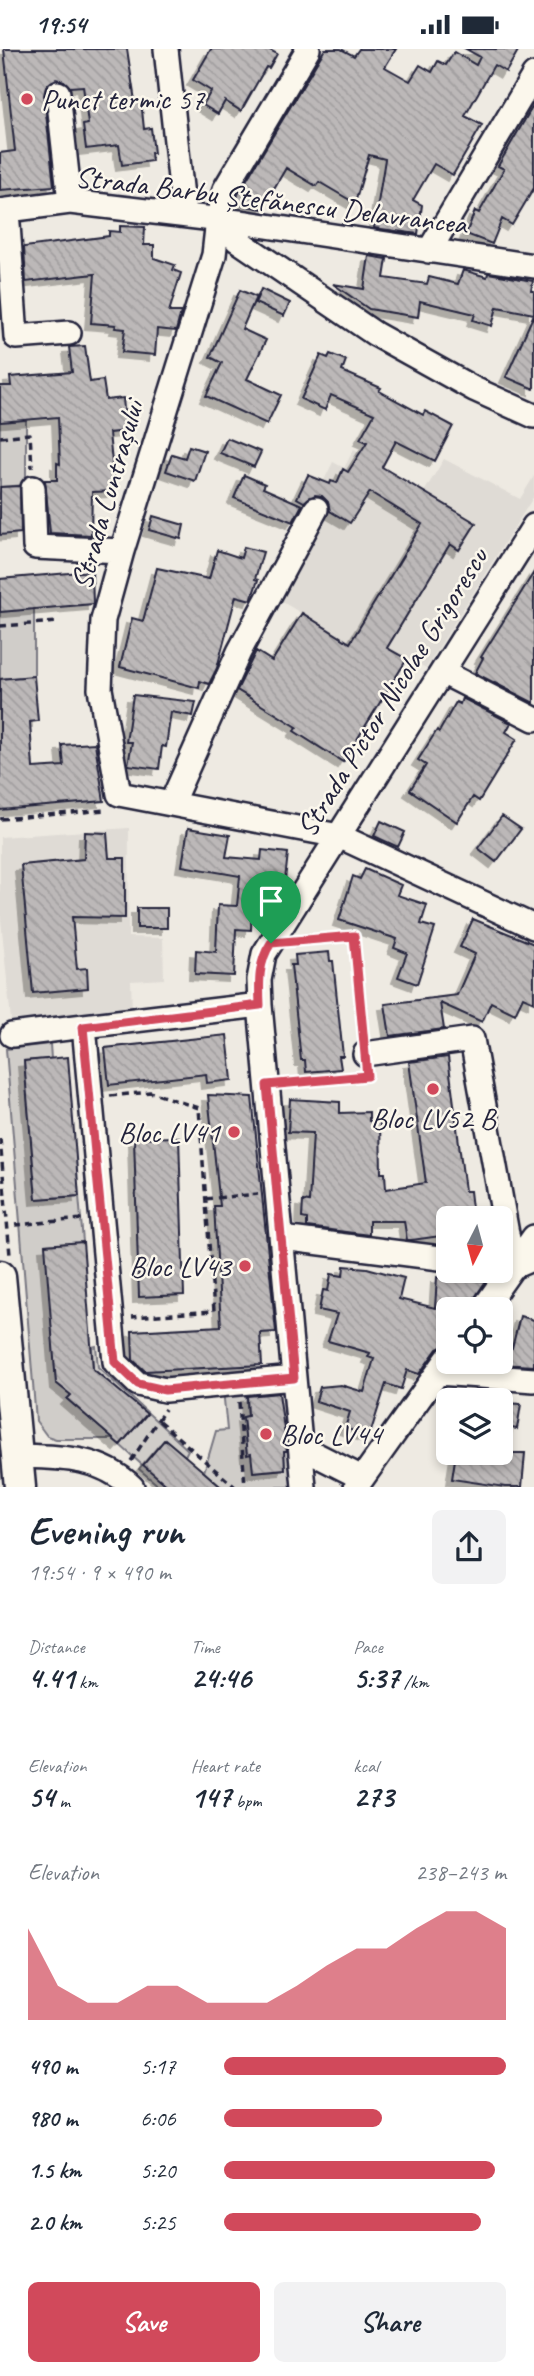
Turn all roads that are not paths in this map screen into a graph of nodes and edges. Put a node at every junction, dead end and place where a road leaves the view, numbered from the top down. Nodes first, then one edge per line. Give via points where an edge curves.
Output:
1 (166, 49) edge
2 (308, 49) edge
3 (534, 75) edge
4 (58, 93) dead end
5 (70, 202) junction
6 (3, 211) edge
7 (184, 215) junction
8 (218, 219) junction
9 (429, 251) junction
10 (534, 266) edge
11 (69, 333) dead end
12 (534, 416) edge
13 (33, 488) road end
14 (316, 509) dead end
15 (534, 526) edge
16 (122, 551) junction
17 (442, 673) junction
18 (534, 719) edge
19 (171, 804) junction
20 (339, 836) junction
21 (534, 926) edge
22 (260, 1005) junction
23 (83, 1027) junction
24 (12, 1035) dead end
25 (365, 1055) road end
26 (534, 1237) edge
27 (282, 1238) junction
28 (436, 1257) edge
29 (534, 1258) edge
30 (516, 1267) edge
31 (0, 1276) edge
32 (492, 1297) edge
33 (437, 1374) edge
34 (498, 1374) edge
35 (294, 1378) junction
36 (534, 1380) edge
37 (301, 1447) junction
38 (17, 1456) junction
39 (130, 1476) edge
40 (359, 1483) edge
41 (20, 1487) edge
42 (304, 1487) edge

1 - 7 street
2 - 8 street, Strada Luntrașului via 225,189
3 - 9 street
4 - 5 street
5 - 6 street, Strada Barbu Ștefănescu Delavrancea
5 - 7 street, Strada Barbu Ștefănescu Delavrancea
6 - 11 street via 16,337
7 - 8 street, Strada Barbu Ștefănescu Delavrancea
8 - 9 street, Strada Barbu Ștefănescu Delavrancea
8 - 12 street via 237,240 375,334 474,389
8 - 16 street, Strada Luntrașului via 214,255
9 - 10 street, Strada Barbu Ștefănescu Delavrancea
13 - 16 street via 36,547
14 - 19 street via 239,652
15 - 17 street, Strada Pictor Nicolae Grigorescu
16 - 19 street, Strada Luntrașului via 103,620 100,657 102,703 119,795
17 - 18 street
17 - 20 street, Strada Pictor Nicolae Grigorescu
19 - 20 street
20 - 21 street
20 - 22 street, Strada Pictor Nicolae Grigorescu via 264,954
22 - 23 street
22 - 27 street, Strada Pictor Nicolae Grigorescu
23 - 24 street
23 - 35 street via 115,1362 138,1384 165,1390
25 - 30 street via 472,1039
26 - 30 street
27 - 28 street
27 - 35 street, Strada Pictor Nicolae Grigorescu
29 - 30 street
30 - 32 street
31 - 38 main road
33 - 40 street
34 - 36 street
35 - 37 street, Strada Pictor Nicolae Grigorescu
37 - 40 street
37 - 42 street, Strada Pictor Nicolae Grigorescu
38 - 39 street via 87,1461
38 - 41 main road

